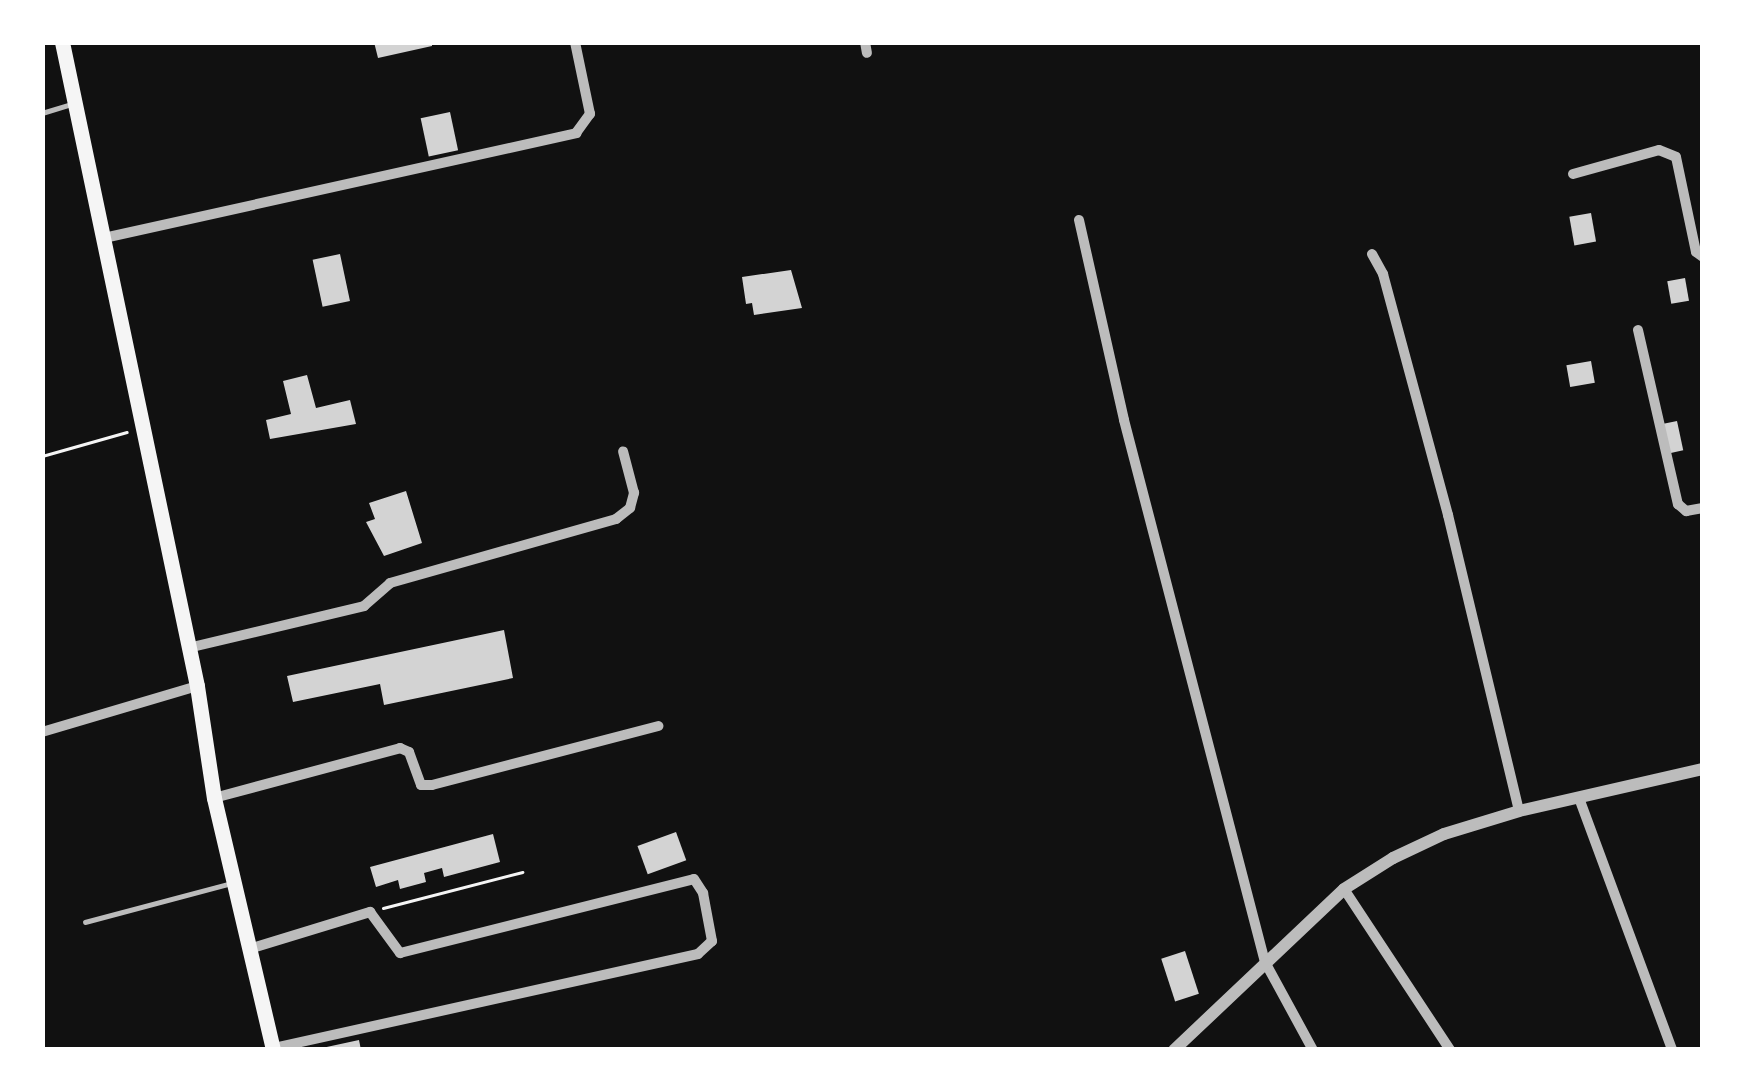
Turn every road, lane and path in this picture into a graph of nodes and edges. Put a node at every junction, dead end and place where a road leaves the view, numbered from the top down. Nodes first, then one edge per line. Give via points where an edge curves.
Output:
1 (62, 42) edge
2 (575, 42) edge
3 (75, 103) junction
4 (42, 113) edge
5 (1573, 174) dead end
6 (1078, 220) dead end
7 (104, 238) junction
8 (1372, 254) dead end
9 (1703, 257) edge
10 (1638, 330) dead end
11 (143, 428) junction
12 (623, 451) dead end
13 (42, 456) edge
14 (1703, 508) edge
15 (188, 648) junction
16 (197, 686) junction
17 (658, 726) dead end
18 (42, 732) edge
19 (1703, 769) edge
20 (214, 798) junction
21 (1579, 798) junction
22 (1519, 811) junction
23 (522, 872) dead end
24 (234, 882) junction
25 (1344, 889) junction
26 (370, 912) junction
27 (85, 922) dead end
28 (248, 949) junction
29 (1265, 962) junction
30 (271, 1049) edge
31 (1174, 1050) edge
32 (1313, 1050) edge
33 (1450, 1050) edge
34 (1672, 1050) edge

1 - 3 main road
2 - 7 street via 590,114 576,133
3 - 4 lane
3 - 7 main road
5 - 9 street via 1659,150 1676,157
6 - 29 street
7 - 11 main road
8 - 22 street via 1436,471
10 - 14 street via 1678,504 1686,512
11 - 13 path
11 - 15 main road
12 - 15 street via 634,493 616,519 390,583 364,606
15 - 16 main road
16 - 18 street
16 - 20 main road
17 - 20 street via 432,785 421,785 400,748
19 - 21 street
20 - 24 main road
21 - 22 street
21 - 34 street
22 - 25 street via 1444,834
23 - 26 path
24 - 27 lane
24 - 28 main road
25 - 29 street
25 - 33 street
26 - 28 street
26 - 30 street via 400,953 694,879 712,941 698,954
28 - 30 main road
29 - 31 street
29 - 32 street

